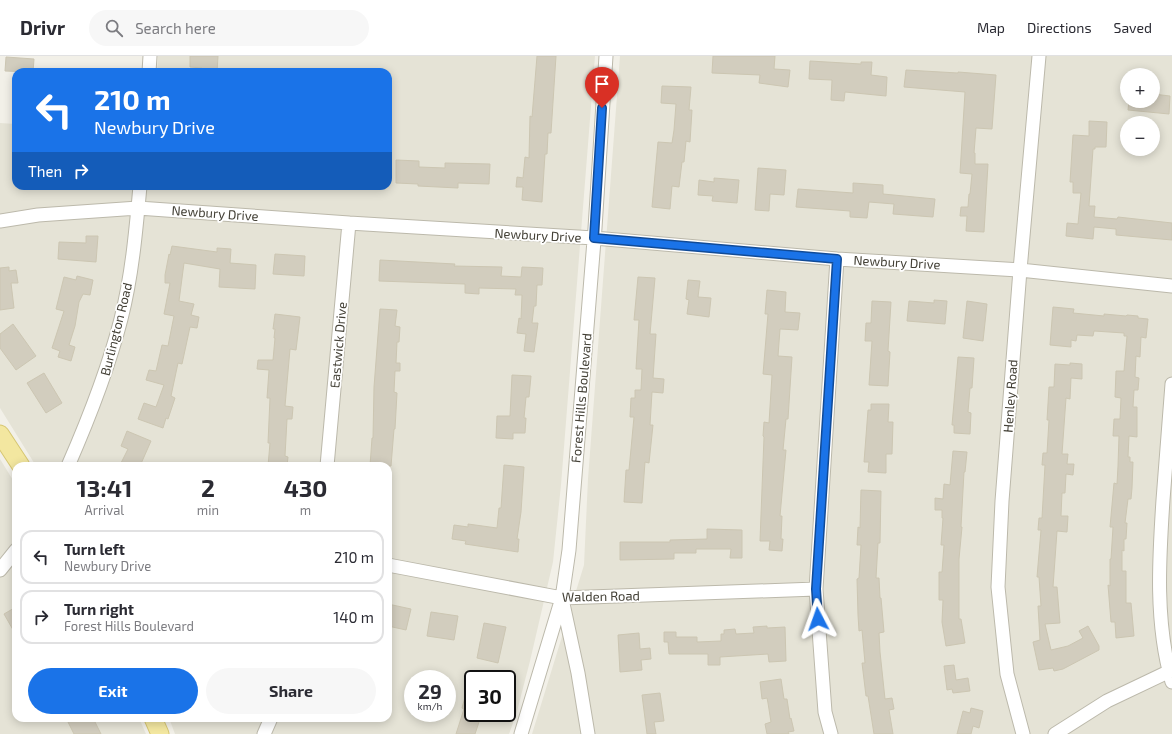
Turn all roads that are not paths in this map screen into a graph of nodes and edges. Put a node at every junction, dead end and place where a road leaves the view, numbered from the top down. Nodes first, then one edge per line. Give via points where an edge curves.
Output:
1 (150, 56) edge
2 (606, 56) edge
3 (1039, 56) edge
4 (149, 68) edge
5 (140, 190) edge
6 (138, 208) junction
7 (0, 221) edge
8 (349, 223) junction
9 (594, 238) junction
10 (837, 259) junction
11 (1020, 270) junction
12 (1172, 286) edge
13 (1172, 384) edge
14 (0, 434) edge
15 (18, 462) edge
16 (70, 462) edge
17 (327, 462) edge
18 (12, 555) edge
19 (392, 566) edge
20 (0, 570) edge
21 (816, 589) junction
22 (562, 598) junction
23 (1171, 674) edge
24 (155, 722) edge
25 (269, 722) edge
26 (160, 734) edge
27 (264, 734) edge
28 (521, 734) edge
29 (588, 734) edge
30 (831, 734) edge
31 (1023, 734) edge
32 (1055, 734) edge

1 - 4 street
2 - 9 street, Forest Hills Boulevard
3 - 11 street, Henley Road
5 - 6 street, Burlington Road
6 - 7 street, Newbury Drive via 38,215
6 - 8 street, Newbury Drive
6 - 16 street, Burlington Road via 121,318 106,373
8 - 9 street, Newbury Drive
8 - 17 street, Eastwick Drive
9 - 10 street, Newbury Drive
9 - 22 street, Forest Hills Boulevard via 569,550
10 - 11 street, Newbury Drive
10 - 21 street
11 - 12 street, Newbury Drive
11 - 31 street, Henley Road via 998,587 1007,674
13 - 23 street via 1159,556 1160,617
14 - 15 main road
18 - 20 street
19 - 22 street, Walden Road
21 - 22 street, Walden Road
21 - 30 street via 826,712
22 - 28 street, Forest Hills Boulevard
22 - 29 street
23 - 32 street via 1107,701
24 - 26 main road
25 - 27 street

